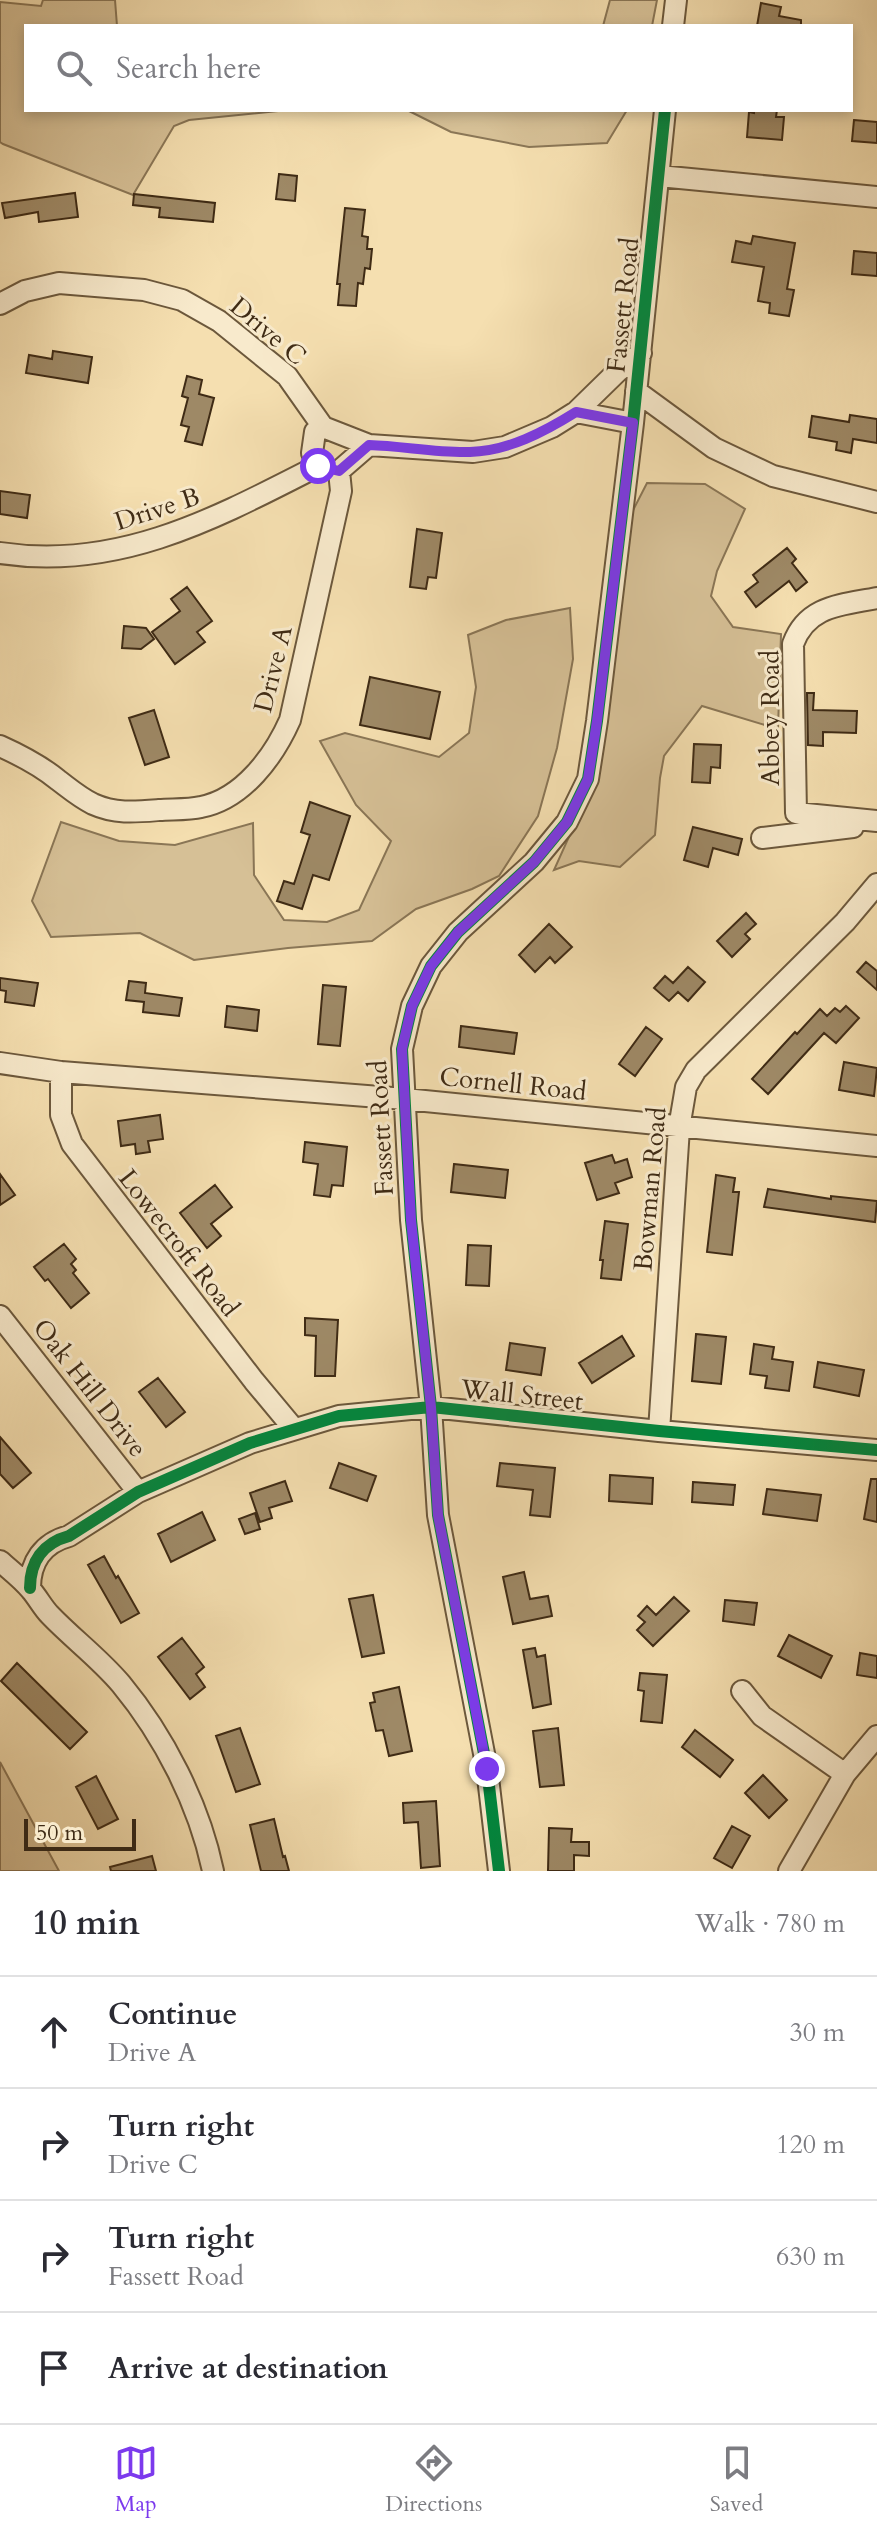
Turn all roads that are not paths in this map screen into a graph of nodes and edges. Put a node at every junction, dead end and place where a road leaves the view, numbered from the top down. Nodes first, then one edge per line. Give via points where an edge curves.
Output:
1 (676, 0) edge
2 (673, 24) edge
3 (665, 112) edge
4 (659, 176) junction
5 (877, 197) edge
6 (0, 304) edge
7 (641, 353) junction
8 (636, 391) junction
9 (576, 412) junction
10 (633, 423) junction
11 (323, 427) junction
12 (369, 445) junction
13 (329, 468) junction
14 (877, 502) edge
15 (0, 553) edge
16 (877, 598) edge
17 (0, 746) edge
18 (877, 823) edge
19 (762, 838) dead end
20 (877, 884) edge
21 (0, 1063) edge
22 (61, 1072) junction
23 (405, 1099) junction
24 (679, 1128) junction
25 (877, 1146) edge
26 (0, 1316) edge
27 (431, 1407) junction
28 (294, 1429) junction
29 (659, 1431) junction
30 (877, 1450) edge
31 (138, 1492) junction
32 (0, 1561) edge
33 (30, 1588) junction
34 (742, 1691) dead end
35 (877, 1736) edge
36 (845, 1774) junction
37 (213, 1871) edge
38 (499, 1871) edge
39 (789, 1871) edge

1 - 2 street
3 - 4 street, Fassett Road
4 - 5 street
4 - 7 street, Fassett Road
6 - 11 street, Drive C via 59,283 144,290 182,300 219,321 287,376
7 - 8 street, Fassett Road
7 - 9 street
8 - 10 street, Fassett Road
8 - 14 street via 714,448 773,476
9 - 10 street
9 - 12 street via 505,447 473,452
10 - 23 street, Fassett Road via 588,779 567,822 534,862 458,932 431,966 412,1006 402,1049
11 - 12 street
11 - 13 street via 315,432 312,453
12 - 13 street
13 - 15 street, Drive B via 218,517 125,549 57,557
13 - 17 street, Drive A via 341,491 290,720 267,761 245,783 203,807 124,813 72,793
16 - 18 street, Abbey Road via 823,608 803,624 793,644 796,813
18 - 19 street
20 - 24 street, Bowman Road via 696,1070 686,1087
21 - 22 street, Cornell Road
22 - 23 street, Cornell Road
22 - 28 street, Lowecroft Road via 61,1115 72,1144
23 - 24 street, Cornell Road
23 - 27 street, Fassett Road via 411,1220
24 - 25 street, Cornell Road
24 - 29 street, Bowman Road
26 - 31 street, Oak Hill Drive
27 - 28 street, Wall Street via 339,1416
27 - 29 street, Wall Street
27 - 38 street, Fassett Road via 438,1515 487,1769
28 - 31 street, Wall Street
29 - 30 street, Wall Street
31 - 33 street, Wall Street via 41,1551 30,1571
32 - 33 street
33 - 37 street via 49,1614 121,1684 150,1725 195,1813
34 - 36 street via 762,1716
35 - 36 street
36 - 39 street

